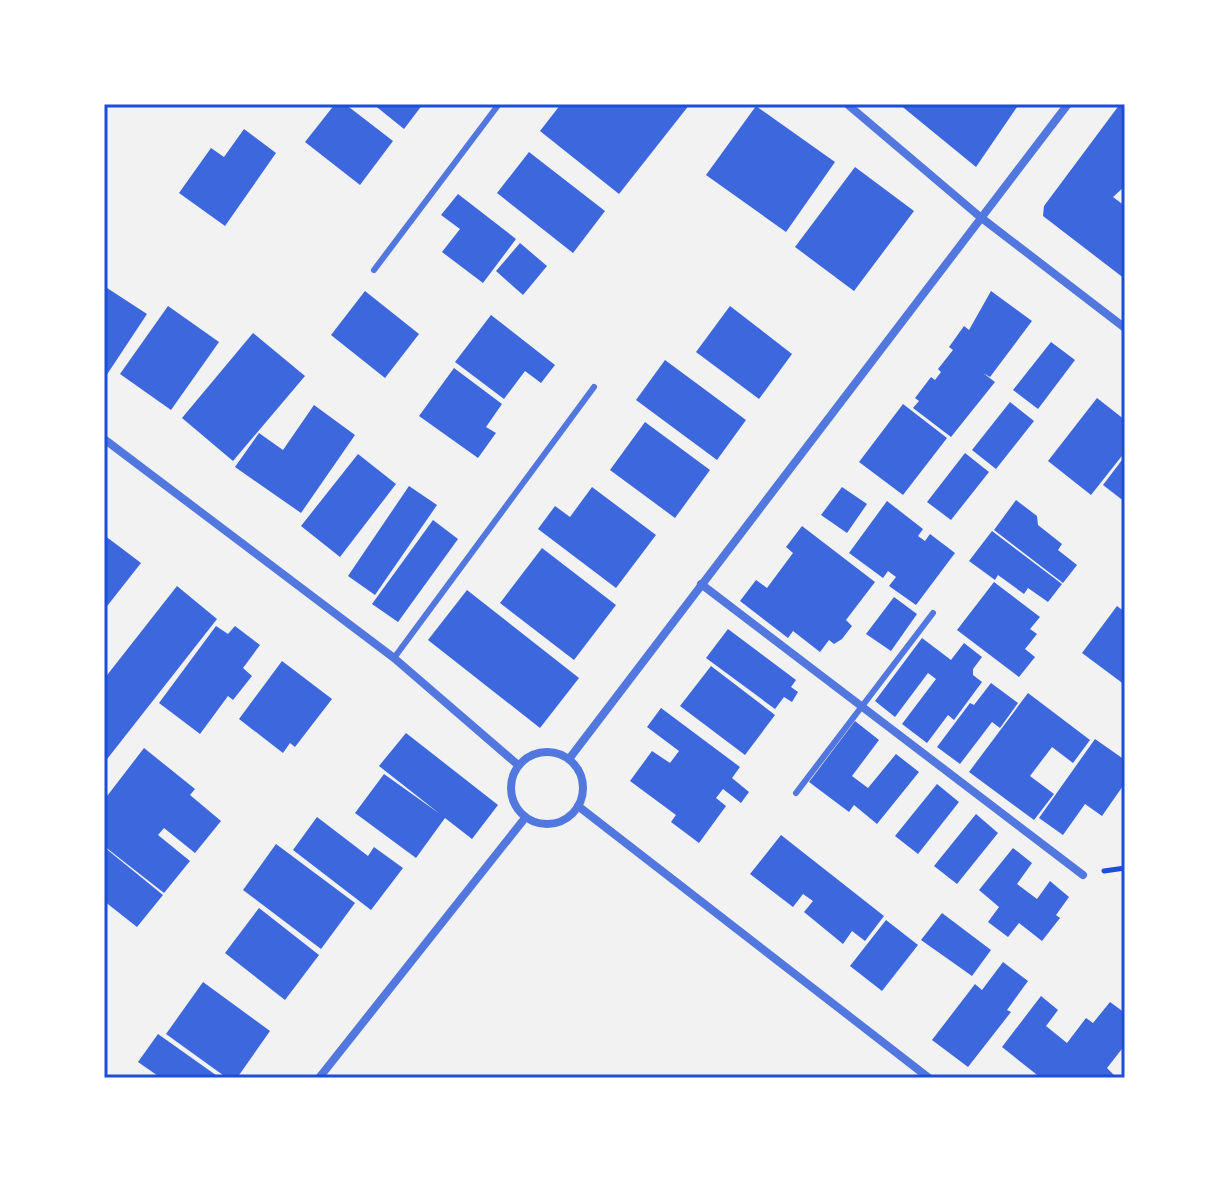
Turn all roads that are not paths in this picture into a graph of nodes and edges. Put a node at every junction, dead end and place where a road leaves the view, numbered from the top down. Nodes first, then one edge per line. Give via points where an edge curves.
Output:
1 (499, 104) edge
2 (847, 104) edge
3 (1068, 104) edge
4 (979, 216) junction
5 (374, 270) dead end
6 (1125, 328) edge
7 (594, 387) dead end
8 (104, 439) edge
9 (701, 584) junction
10 (933, 613) dead end
11 (394, 658) junction
12 (863, 706) junction
13 (569, 759) junction
14 (518, 765) junction
15 (796, 793) dead end
16 (578, 806) junction
17 (525, 818) junction
18 (1083, 875) dead end
19 (319, 1078) edge
20 (929, 1078) edge

1 - 5 lane
2 - 4 street
3 - 4 street
4 - 6 street
4 - 9 street
7 - 11 lane
8 - 11 street
9 - 12 street
9 - 13 street
10 - 12 lane
11 - 14 street
12 - 15 lane
12 - 18 street
13 - 14 street via 559,753 537,753
13 - 16 street via 583,786
14 - 17 street via 510,787
16 - 17 street via 560,822
16 - 20 street
17 - 19 street

